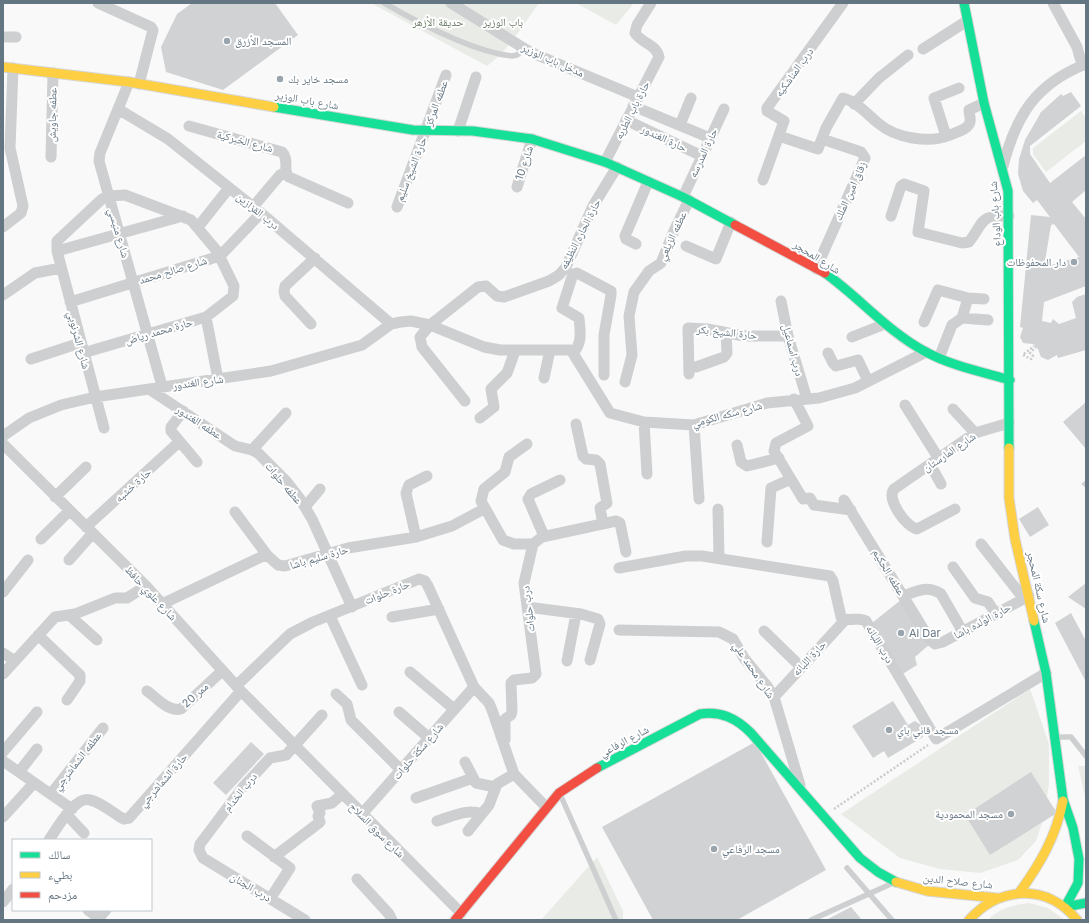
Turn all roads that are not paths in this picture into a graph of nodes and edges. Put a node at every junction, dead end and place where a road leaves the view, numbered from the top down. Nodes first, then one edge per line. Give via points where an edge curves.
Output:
1 (98, 3) edge
2 (384, 3) edge
3 (451, 3) edge
4 (651, 3) edge
5 (842, 3) edge
6 (964, 3) edge
7 (1053, 3) edge
8 (967, 21) junction
9 (3, 37) edge
10 (16, 37) dead end
11 (525, 49) junction
12 (923, 49) dead end
13 (908, 55) dead end
14 (1084, 65) edge
15 (8, 67) edge
16 (53, 73) junction
17 (446, 75) dead end
18 (476, 77) dead end
19 (134, 83) junction
20 (959, 88) dead end
21 (691, 98) dead end
22 (636, 101) junction
23 (984, 103) junction
24 (854, 104) junction
25 (118, 109) junction
26 (724, 109) dead end
27 (626, 120) junction
28 (680, 125) junction
29 (189, 126) dead end
30 (426, 131) junction
31 (458, 131) junction
32 (779, 136) junction
33 (946, 136) junction
34 (710, 138) junction
35 (532, 139) junction
36 (822, 139) junction
37 (702, 156) junction
38 (51, 157) dead end
39 (605, 162) junction
40 (1002, 166) junction
41 (617, 167) junction
42 (286, 172) junction
43 (763, 180) dead end
44 (648, 182) junction
45 (517, 186) dead end
46 (229, 188) junction
47 (109, 196) junction
48 (686, 199) junction
49 (348, 202) dead end
50 (397, 207) dead end
51 (257, 210) junction
52 (183, 216) junction
53 (891, 216) dead end
54 (1009, 216) junction
55 (730, 222) junction
56 (3, 227) edge
57 (198, 227) junction
58 (120, 233) junction
59 (636, 244) dead end
60 (686, 246) dead end
61 (57, 251) junction
62 (220, 256) junction
63 (315, 258) junction
64 (61, 268) junction
65 (816, 269) junction
66 (133, 283) junction
67 (7, 292) edge
68 (968, 298) junction
69 (984, 299) dead end
70 (781, 301) dead end
71 (70, 302) junction
72 (206, 317) junction
73 (962, 318) junction
74 (988, 320) dead end
75 (924, 322) dead end
76 (311, 324) dead end
77 (391, 324) junction
78 (885, 324) junction
79 (430, 325) junction
80 (726, 332) junction
81 (148, 334) junction
82 (788, 336) junction
83 (852, 337) dead end
84 (82, 348) junction
85 (515, 350) junction
86 (550, 350) junction
87 (573, 352) junction
88 (926, 352) junction
89 (828, 353) dead end
90 (939, 358) junction
91 (31, 359) dead end
92 (604, 375) dead end
93 (544, 378) dead end
94 (218, 379) junction
95 (1010, 380) junction
96 (868, 381) junction
97 (625, 382) dead end
98 (162, 386) junction
99 (149, 389) junction
100 (95, 397) junction
101 (794, 399) junction
102 (807, 399) junction
103 (465, 401) dead end
104 (906, 405) dead end
105 (953, 409) dead end
106 (182, 411) junction
107 (286, 413) dead end
108 (480, 418) dead end
109 (644, 422) junction
110 (1009, 423) junction
111 (576, 424) dead end
112 (694, 425) junction
113 (104, 428) dead end
114 (976, 433) junction
115 (3, 436) edge
116 (180, 442) junction
117 (3, 444) edge
118 (527, 444) dead end
119 (737, 445) dead end
120 (252, 450) junction
121 (779, 458) junction
122 (196, 462) dead end
123 (934, 462) junction
124 (86, 467) dead end
125 (647, 474) dead end
126 (427, 476) dead end
127 (791, 479) junction
128 (560, 480) dead end
129 (941, 484) dead end
130 (320, 488) dead end
131 (55, 496) junction
132 (699, 499) dead end
133 (844, 500) dead end
134 (305, 507) junction
135 (484, 509) junction
136 (718, 509) dead end
137 (955, 509) dead end
138 (851, 510) junction
139 (69, 511) junction
140 (236, 512) dead end
141 (603, 524) junction
142 (89, 531) junction
143 (544, 536) junction
144 (416, 537) junction
145 (42, 539) dead end
146 (767, 542) dead end
147 (534, 544) junction
148 (981, 544) dead end
149 (626, 552) dead end
150 (327, 554) junction
151 (267, 555) junction
152 (719, 558) junction
153 (28, 560) dead end
154 (69, 560) dead end
155 (953, 567) dead end
156 (619, 568) dead end
157 (146, 586) junction
158 (3, 592) edge
159 (904, 596) junction
160 (1026, 598) junction
161 (162, 604) junction
162 (352, 607) junction
163 (527, 607) junction
164 (439, 609) junction
165 (576, 614) junction
166 (996, 614) junction
167 (69, 615) junction
168 (330, 616) junction
169 (392, 617) dead end
170 (845, 620) junction
171 (619, 630) dead end
172 (764, 631) dead end
173 (963, 632) junction
174 (38, 635) junction
175 (97, 640) dead end
176 (935, 644) joint
177 (3, 653) edge
178 (590, 660) dead end
179 (15, 661) junction
180 (567, 661) dead end
181 (801, 667) junction
182 (222, 671) junction
183 (410, 672) dead end
184 (1046, 673) junction
185 (3, 674) edge
186 (362, 685) dead end
187 (474, 687) junction
188 (238, 689) junction
189 (147, 691) dead end
190 (336, 694) dead end
191 (774, 697) junction
192 (67, 700) dead end
193 (454, 709) junction
194 (37, 712) dead end
195 (399, 712) dead end
196 (322, 714) dead end
197 (103, 728) dead end
198 (1055, 737) junction
199 (429, 738) junction
200 (295, 746) junction
201 (37, 749) dead end
202 (505, 749) junction
203 (3, 752) edge
204 (1086, 756) edge
205 (3, 761) edge
206 (465, 762) dead end
207 (401, 770) junction
208 (19, 772) junction
209 (514, 774) junction
210 (473, 778) junction
211 (34, 783) junction
212 (495, 787) junction
213 (801, 789) junction
214 (559, 792) junction
215 (51, 794) junction
216 (342, 794) junction
217 (416, 798) dead end
218 (1063, 799) junction
219 (546, 807) junction
220 (69, 812) junction
221 (362, 814) junction
222 (482, 814) junction
223 (824, 816) joint
224 (3, 817) edge
225 (438, 821) dead end
226 (468, 831) dead end
227 (84, 833) dead end
228 (248, 836) dead end
229 (50, 839) edge
230 (199, 853) joint
231 (274, 857) junction
232 (847, 868) dead end
233 (357, 880) dead end
234 (896, 882) junction
235 (868, 893) junction
236 (1020, 893) junction
237 (997, 898) junction
238 (270, 899) junction
239 (1086, 903) edge
240 (1065, 907) junction
241 (90, 911) edge
242 (101, 916) edge
243 (458, 916) edge
244 (305, 920) edge
245 (392, 920) edge
246 (616, 920) edge
247 (811, 920) edge
248 (892, 920) edge
249 (969, 920) edge
250 (1077, 920) edge

1 - 19 street, شارع منيسي via 153,30
2 - 11 lane via 429,27 477,47 512,56
3 - 11 street, مدخل باب الوزير
4 - 22 street, حارة باب الطربه via 635,33 656,50 659,57
5 - 32 street, درب المناشكيه via 767,108 784,121
6 - 8 street, شارع باب الوداع
7 - 14 street
8 - 12 street
8 - 23 street, شارع باب الوداع
9 - 10 street
11 - 22 street, مدخل باب الوزير
13 - 24 street via 879,78
14 - 40 street via 1057,79 1033,99 1020,118
15 - 16 street, شارع باب الوزير
15 - 56 street via 10,148 24,206 21,213
16 - 19 street, شارع باب الوزير
16 - 38 street, عطفه جاويش
17 - 30 street, عطفه المركز
18 - 31 street
19 - 25 street, شارع منيسي
19 - 30 street, شارع باب الوزير
20 - 33 street via 934,98
21 - 28 street
22 - 27 street, حارة باب الطربه
22 - 28 street, مدخل باب الوزير
23 - 33 street via 969,110 968,126
23 - 40 street, شارع باب الوداع
24 - 33 street via 878,124 898,135 919,139
24 - 36 street via 845,99 841,100
25 - 46 street, درب القزازين via 168,139
25 - 47 street, شارع منيسي via 99,161
26 - 34 street, حارة المدرسه
27 - 37 street, حارة الغندور
27 - 39 street, حارة باب الطربه
28 - 34 street, مدخل باب الوزير
29 - 42 street, شارع الخبركية via 282,152 286,158
30 - 31 street, شارع باب الوزير
30 - 50 street, حارة الشيخ سليم
31 - 35 street, شارع باب الوزير
32 - 36 street via 818,149
32 - 43 street
34 - 37 street, حارة المدرسه
35 - 39 street, شارع باب الوزير
35 - 45 street, شارع 10
36 - 65 street, زقاق امين الملك via 861,152 865,158
37 - 48 street, حارة المدرسه
39 - 41 street, شارع المحجر
40 - 54 street, شارع باب الوداع via 1008,191
41 - 44 street, شارع المحجر
41 - 79 street, حارة الحاره النظيفه via 593,206 566,267 558,275 549,281 504,297 497,296 486,286 478,287
42 - 49 street via 289,177
42 - 51 street, شارع صالح محمد via 280,175
44 - 48 street, شارع المحجر
44 - 59 street via 625,236
46 - 51 street, درب القزازين
46 - 57 street
47 - 52 street via 125,195
47 - 58 street, شارع منيسي
47 - 61 street via 102,199 59,238 56,244
48 - 55 street, شارع المحجر
48 - 97 street, عطفه الزيلعي via 661,263 649,271 634,292 629,316 632,355
51 - 62 street, شارع صالح محمد
51 - 63 street, درب القزازين
52 - 57 street
52 - 58 street
53 - 54 street via 901,186 904,184 924,190 918,232 962,243 969,242 987,218
54 - 95 street, شارع باب الوداع
55 - 60 street via 716,259
55 - 65 street, شارع المحجر
57 - 62 street
58 - 61 street
58 - 66 street, شارع منيسي
61 - 64 street, شارع الشرنوبي
62 - 66 street, شارع صالح محمد
62 - 72 street, حارة محمد رياض via 234,286 234,293
63 - 76 street via 285,286 284,290 286,296
63 - 77 street, درب القزازين
64 - 67 street via 35,273
64 - 71 street, شارع الشرنوبي
65 - 78 street, شارع المحجر via 842,287
66 - 71 street, شارع صالح محمد
66 - 81 street, شارع منيسي
68 - 69 street
68 - 73 street
68 - 75 street via 938,290
70 - 82 street, درب اسماعيل
71 - 84 street, شارع الشرنوبي
72 - 81 street, حارة محمد رياض
72 - 94 street
73 - 74 street
73 - 90 street via 952,325
77 - 79 street via 411,321
77 - 94 street, شارع الغندور via 362,345 271,371
78 - 83 street
78 - 88 street, شارع المحجر
79 - 85 street via 484,347
79 - 103 street via 420,337 420,343
80 - 80 street, حارة الشيخ بكر via 688,329 692,371 724,357
80 - 82 street, حارة الشيخ بكر via 744,336
81 - 84 street, حارة محمد رياض
81 - 98 street, شارع منيسي
82 - 102 street, درب اسماعيل
84 - 91 street, حارة محمد رياض
84 - 100 street, شارع الشرنوبي
85 - 86 street
85 - 108 street via 507,373 491,389 494,407
86 - 87 street via 565,349
86 - 93 street
87 - 92 street via 577,349 581,337 579,318 562,308 573,274 577,273 611,290 604,335
87 - 109 street, شارع سكه الكومي via 610,413
88 - 90 street, شارع المحجر
88 - 96 street, شارع سكه الكومي
89 - 96 street via 836,366 858,360
90 - 95 street, شارع المحجر
94 - 98 street, شارع الغندور
95 - 110 street, شارع سكة المحجر
96 - 102 street, شارع سكه الكومي via 855,388
98 - 99 street, شارع الغندور
99 - 100 street, شارع الغندور
99 - 106 street, عطفه الغندور
100 - 113 street, شارع الشرنوبي
100 - 115 street, شارع الغندور via 61,405 29,418
101 - 102 street, شارع سكه الكومي
101 - 112 street, شارع سكه الكومي via 767,403
101 - 121 street via 808,426 776,443 774,451
104 - 123 street
105 - 114 street
106 - 116 street via 170,429
106 - 120 street, عطفه الغندور via 235,446
107 - 120 street
109 - 112 street, شارع سكه الكومي
109 - 125 street
110 - 114 street, شارع المارستان
110 - 160 street, شارع سكة المحجر via 1009,498
111 - 141 street via 583,456 600,464 607,503 600,508
112 - 132 street
114 - 123 street, شارع المارستان
116 - 122 street
116 - 142 street, حارة خشبه
117 - 131 street, شارع علوي حافظ
118 - 135 street via 509,457 504,474 484,489 481,501
119 - 121 street via 741,462 747,466
120 - 134 street, عطفه حلوات via 286,481
121 - 127 street
123 - 129 street
123 - 137 street, شارع المارستان via 894,489 891,494 892,500 907,524 914,529
124 - 131 street
126 - 144 street via 409,485 406,493
127 - 138 street via 803,499 810,498 814,505
127 - 146 street via 771,488
128 - 143 street via 531,494 528,499
130 - 134 street
131 - 139 street, شارع علوي حافظ
133 - 138 street, عطفه الحكيم
134 - 150 street, عطفه حلوات
135 - 144 street, حارة سليم باشا via 452,526
135 - 147 street via 503,540 514,544
136 - 152 street
138 - 159 street, عطفه الحكيم
139 - 142 street, شارع علوي حافظ
139 - 145 street
140 - 151 street
141 - 143 street
141 - 149 street via 616,521 620,523
142 - 154 street, حارة خشبه
142 - 157 street, شارع علوي حافظ
143 - 147 street
144 - 150 street, حارة سليم باشا
147 - 163 street, درب حلوات via 524,583
148 - 160 street
150 - 151 street, حارة سليم باشا via 282,567
150 - 162 street, عطفه حلوات
151 - 161 street
152 - 156 street via 686,556
152 - 170 street via 828,575 833,581 841,617
153 - 158 street
155 - 166 street via 975,598 988,602
157 - 161 street, شارع علوي حافظ
157 - 167 street via 127,598 115,598
159 - 173 street via 924,588 936,591
159 - 176 street, عطفه الحكيم via 930,640
160 - 166 street, حارة الولده باشا
160 - 184 street, شارع سكة المحجر
161 - 182 street, شارع علوي حافظ
162 - 164 street, حارة حلوات via 419,579 427,583
162 - 168 street, حارة حلوات
163 - 165 street
163 - 202 street, درب حلوات via 536,674 532,678 514,680 511,683 512,711 505,719
164 - 169 street
164 - 187 street, حارة حلوات
165 - 178 street via 599,621
165 - 180 street
166 - 173 street, حارة الولده باشا
167 - 174 street via 55,617
167 - 175 street
168 - 186 street
168 - 188 street, حارة حلوات via 290,634
170 - 181 street, حارة اللبانه
170 - 184 street, درب اللبانه via 862,618 866,621 936,739
171 - 191 street, شارع محمد علي via 719,632 727,635 738,645 744,658
172 - 181 street
173 - 176 street, حارة الولده باشا
174 - 179 street
174 - 192 street via 80,674 80,680
177 - 179 street
179 - 185 street
181 - 191 street, حارة اللبانه
182 - 188 street, شارع علوي حافظ
182 - 189 street, ممر 20 via 181,709 168,708
183 - 193 street
184 - 198 street, شارع سكة المحجر
187 - 193 street, شارع سكة حلوات
187 - 202 street, حارة حلوات via 489,703
188 - 200 street, شارع علوي حافظ
188 - 220 street, حارة الشماشرجي via 129,818 124,819 85,799 80,800
190 - 207 street via 347,704 351,720
191 - 213 street, شارع محمد علي
193 - 199 street, شارع سكة حلوات
194 - 203 street
195 - 199 street
196 - 200 street, درب الخدام
197 - 215 street, عطفه الشماشرجي
198 - 204 lane via 1070,737
198 - 218 street, شارع سكة المحجر
199 - 207 street, شارع سكة حلوات
200 - 216 street, شارع سوق السلاح
200 - 230 street, درب الخدام via 286,755 270,758 243,787 200,844
201 - 208 street
202 - 209 street, حارة حلوات
205 - 208 street
206 - 210 street
207 - 221 street, شارع سكة حلوات
208 - 211 street
209 - 212 street
209 - 219 street
210 - 212 street via 478,784
210 - 217 street
211 - 215 street
211 - 224 street
212 - 222 street via 491,802
213 - 214 street, شارع الرفاعي via 734,718 712,712 700,714 574,781
213 - 223 street, شارع الرفاعي
214 - 219 street, شارع الرفاعي
214 - 246 lane
215 - 220 street
216 - 221 street, شارع سوق السلاح
216 - 231 street via 332,803 317,806 320,822
218 - 236 street, شارع سكة المحجر via 1057,832 1051,846
218 - 240 street, شارع سكة المحجر via 1080,864 1079,880 1074,894
219 - 243 street, شارع الرفاعي
220 - 227 street
220 - 229 street
221 - 243 street, شارع سوق السلاح
222 - 225 street via 466,812
222 - 226 street
223 - 234 street, شارع صلاح الدين via 847,846 866,864
228 - 231 street
230 - 238 street, درب الجنان via 203,858
231 - 238 street via 290,870
232 - 235 lane
233 - 245 street
234 - 235 lane
234 - 237 street, شارع صلاح الدين via 911,888
235 - 247 lane
235 - 248 lane
236 - 237 street
236 - 240 street via 1051,898
237 - 249 street via 983,906
238 - 244 street, درب الجنان
239 - 240 street
240 - 250 street
241 - 242 street

